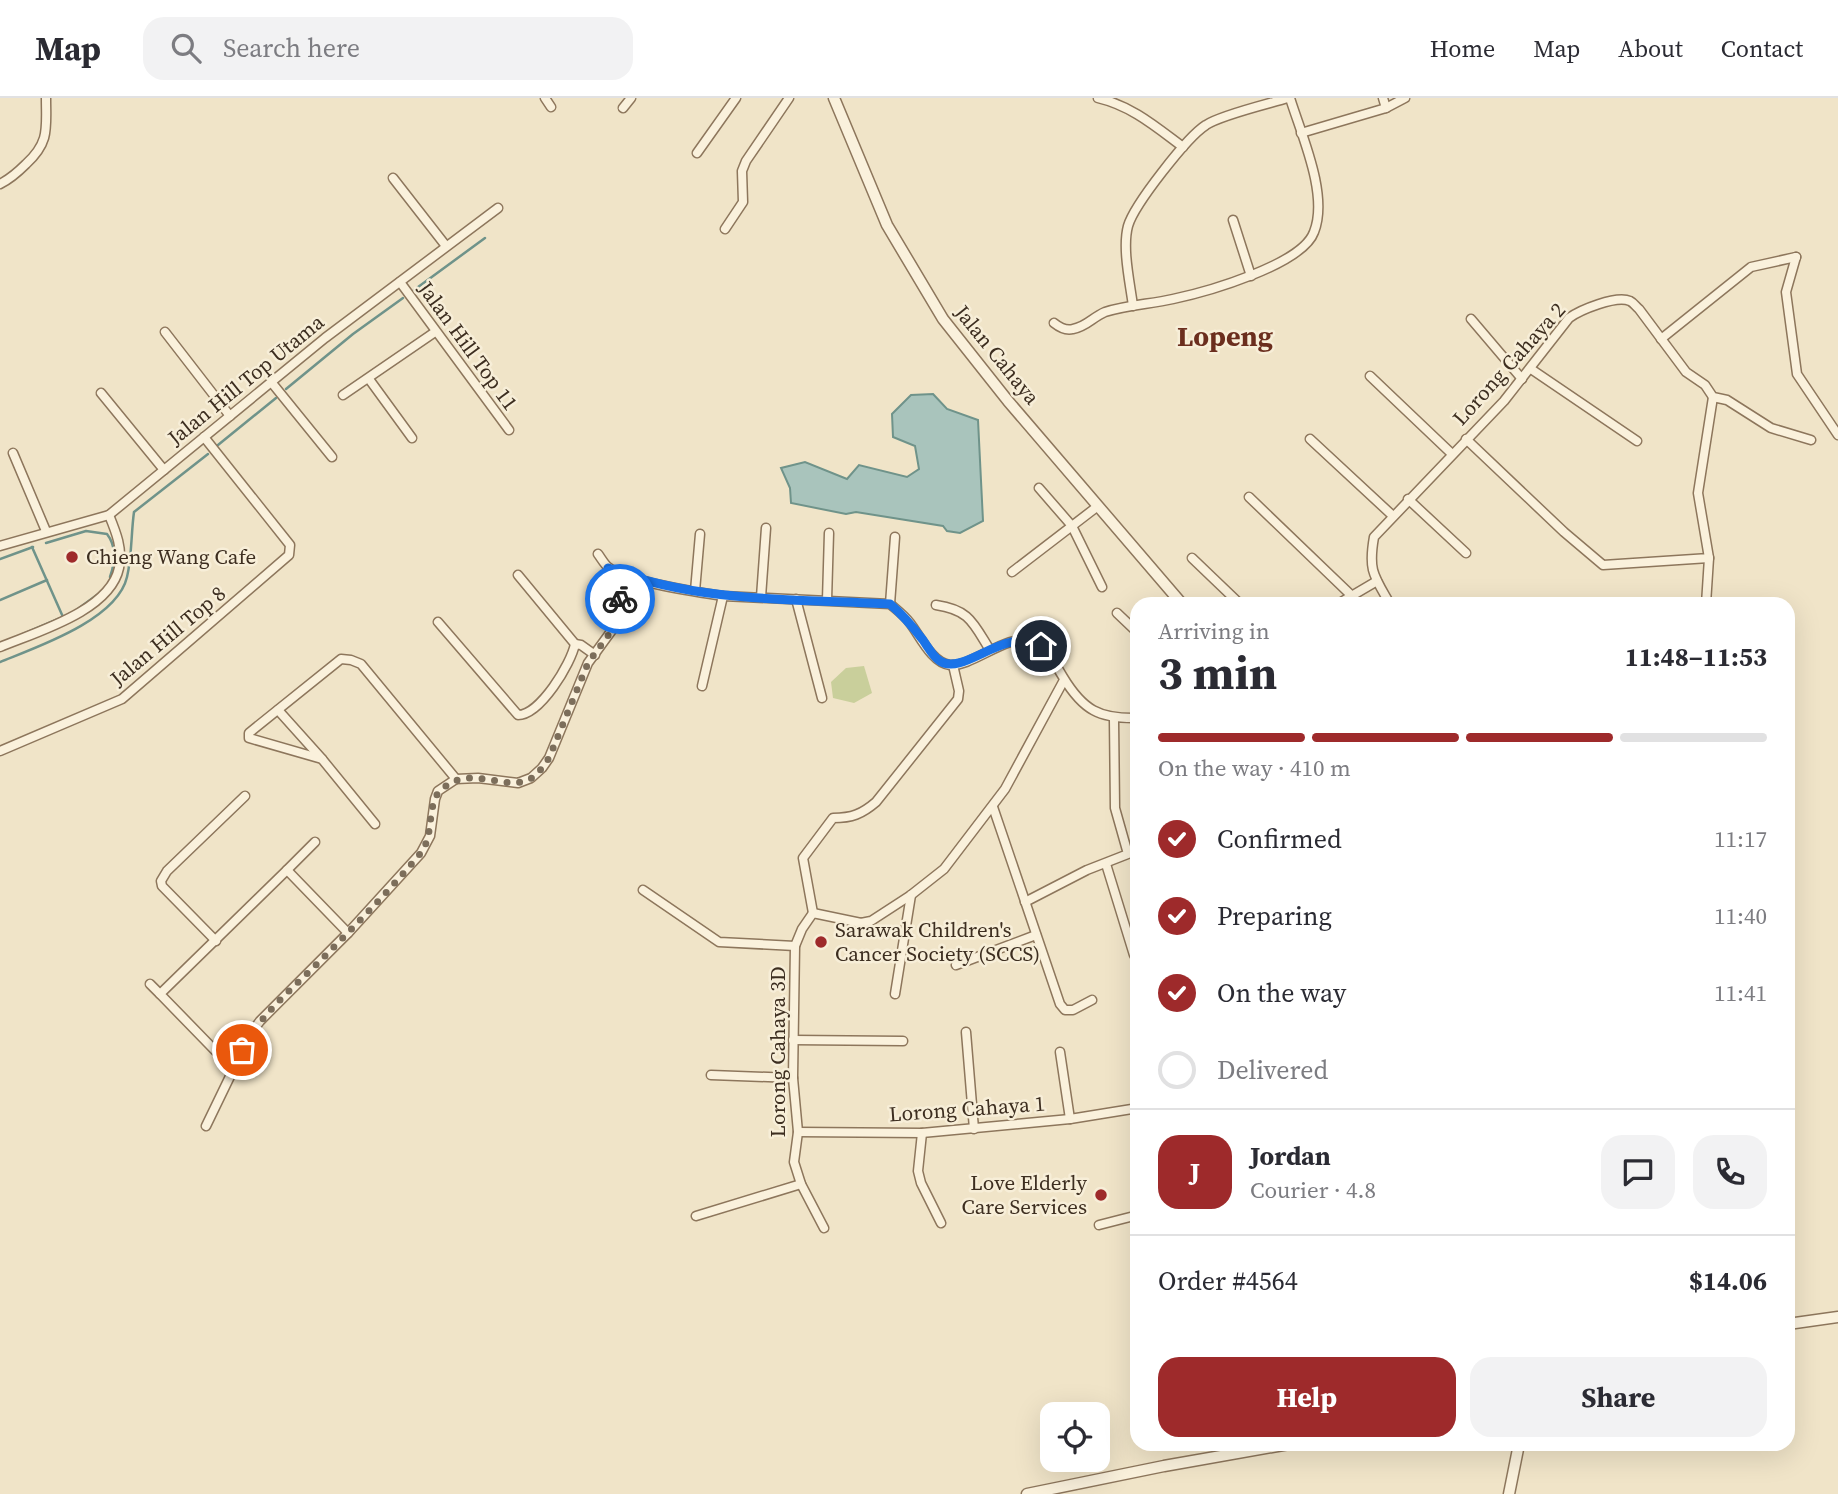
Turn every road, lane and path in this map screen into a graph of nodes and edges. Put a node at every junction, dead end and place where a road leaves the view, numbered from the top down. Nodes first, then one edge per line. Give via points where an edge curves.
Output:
1 (46, 98) edge
2 (545, 98) edge
3 (631, 98) edge
4 (736, 98) edge
5 (788, 98) edge
6 (834, 98) edge
7 (1098, 98) edge
8 (1289, 98) edge
9 (1384, 98) edge
10 (1405, 98) edge
11 (551, 107) dead end
12 (623, 108) dead end
13 (1386, 108) junction
14 (1301, 133) junction
15 (1183, 147) junction
16 (697, 153) dead end
17 (393, 178) dead end
18 (0, 184) edge
19 (498, 208) dead end
20 (1233, 220) dead end
21 (725, 229) dead end
22 (446, 246) junction
23 (1251, 276) junction
24 (400, 282) junction
25 (1133, 306) junction
26 (1471, 319) dead end
27 (1054, 323) dead end
28 (165, 332) dead end
29 (435, 332) junction
30 (1661, 339) junction
31 (1531, 369) junction
32 (1370, 376) dead end
33 (369, 379) junction
34 (1522, 379) junction
35 (272, 383) junction
36 (101, 393) dead end
37 (343, 395) dead end
38 (1713, 397) junction
39 (230, 416) junction
40 (509, 430) dead end
41 (1838, 435) edge
42 (204, 437) junction
43 (412, 439) dead end
44 (1310, 439) dead end
45 (1466, 439) junction
46 (1811, 440) dead end
47 (1637, 441) dead end
48 (13, 453) dead end
49 (1452, 454) junction
50 (332, 457) dead end
51 (164, 470) junction
52 (1040, 488) dead end
53 (1249, 497) dead end
54 (1408, 499) junction
55 (1098, 506) junction
56 (108, 515) junction
57 (1393, 516) junction
58 (1072, 526) junction
59 (766, 528) dead end
60 (46, 531) junction
61 (829, 533) dead end
62 (700, 534) dead end
63 (895, 537) dead end
64 (0, 546) edge
65 (1466, 553) dead end
66 (598, 554) dead end
67 (1192, 558) dead end
68 (1709, 558) junction
69 (608, 568) junction
70 (1012, 572) dead end
71 (518, 575) dead end
72 (640, 580) junction
73 (1377, 581) junction
74 (1102, 587) dead end
75 (695, 592) junction
76 (723, 596) junction
77 (1352, 596) joint
78 (761, 597) junction
79 (1176, 597) edge
80 (1233, 597) edge
81 (1386, 597) edge
82 (1706, 597) edge
83 (620, 599) junction
84 (796, 599) junction
85 (827, 600) junction
86 (890, 604) junction
87 (936, 605) dead end
88 (1117, 613) dead end
89 (438, 622) dead end
90 (1130, 625) edge
91 (0, 647) edge
92 (574, 648) junction
93 (990, 650) junction
94 (595, 655) junction
95 (588, 663) junction
96 (953, 665) junction
97 (1064, 680) junction
98 (702, 686) dead end
99 (822, 698) dead end
100 (278, 710) junction
101 (1130, 718) edge
102 (1114, 719) junction
103 (0, 751) edge
104 (322, 758) junction
105 (456, 779) junction
106 (246, 796) dead end
107 (993, 807) junction
108 (375, 824) dead end
109 (315, 842) dead end
110 (1130, 846) edge
111 (1130, 854) edge
112 (1106, 864) junction
113 (287, 870) junction
114 (643, 890) dead end
115 (911, 895) junction
116 (1025, 902) junction
117 (813, 913) junction
118 (348, 933) junction
119 (1035, 935) junction
120 (216, 941) junction
121 (1130, 942) edge
122 (796, 946) junction
123 (956, 965) dead end
124 (150, 984) dead end
125 (160, 994) junction
126 (895, 994) dead end
127 (1092, 1000) dead end
128 (966, 1032) dead end
129 (793, 1040) junction
130 (903, 1041) dead end
131 (1060, 1052) dead end
132 (232, 1068) junction
133 (711, 1075) dead end
134 (793, 1077) junction
135 (1130, 1109) edge
136 (1070, 1119) junction
137 (206, 1126) dead end
138 (974, 1129) junction
139 (797, 1132) junction
140 (922, 1133) junction
141 (801, 1184) junction
142 (696, 1216) dead end
143 (1130, 1218) edge
144 (941, 1223) dead end
145 (1099, 1225) dead end
146 (824, 1228) dead end
147 (1838, 1317) edge
148 (1795, 1323) edge
149 (1249, 1451) edge
150 (1517, 1451) edge
151 (1027, 1494) edge
152 (1509, 1494) edge

1 - 18 street via 41,148
2 - 11 street
3 - 12 street
4 - 16 street
5 - 21 street via 746,161 743,202
6 - 55 street, Jalan Cahaya via 887,225 927,296 975,361
7 - 15 street via 1118,102
8 - 14 street
8 - 15 street via 1208,123
9 - 13 street
10 - 13 street
13 - 14 street
14 - 23 street via 1318,201 1315,231 1309,243
15 - 25 street via 1128,224
17 - 22 street
19 - 22 street, Jalan Hill Top Utama
20 - 23 street
22 - 24 street, Jalan Hill Top Utama
23 - 25 street via 1175,299
24 - 29 street, Jalan Hill Top 11
24 - 35 street, Jalan Hill Top Utama
25 - 27 street via 1104,313 1069,330
26 - 34 street
28 - 39 street
29 - 33 street
29 - 40 street, Jalan Hill Top 11
30 - 31 street, Lorong Cahaya 2 via 1639,309 1619,299 1579,310
30 - 38 street, Lorong Cahaya 2
30 - 41 street via 1751,267 1796,257 1786,292 1797,374
31 - 34 street, Lorong Cahaya 2
31 - 47 street
32 - 49 street
33 - 37 street
33 - 43 street
34 - 45 street, Lorong Cahaya 2
35 - 39 street, Jalan Hill Top Utama
35 - 50 street
36 - 51 street
38 - 46 street, Lorong Cahaya 2 via 1727,400 1771,428
38 - 68 street via 1698,493
39 - 42 street, Jalan Hill Top Utama
42 - 51 street, Jalan Hill Top Utama
42 - 103 street, Jalan Hill Top 8 via 290,545 289,555 122,699
44 - 57 street
45 - 49 street, Lorong Cahaya 2
45 - 68 street via 1603,565
48 - 60 street
49 - 54 street, Lorong Cahaya 2
51 - 56 street, Jalan Hill Top Utama
52 - 58 street
53 - 77 street
54 - 57 street, Lorong Cahaya 2
54 - 65 street
55 - 58 street
55 - 79 street, Jalan Cahaya
56 - 60 street, Jalan Hill Top Utama
56 - 91 street via 120,549 120,566 103,595 78,614
57 - 73 street, Lorong Cahaya 2 via 1374,537 1371,557
58 - 70 street
58 - 74 street
59 - 78 street
60 - 64 street, Jalan Hill Top Utama
61 - 85 street
62 - 75 street
63 - 86 street
66 - 69 street
67 - 80 street
68 - 82 street
69 - 72 street
69 - 83 street
71 - 92 street
72 - 75 street
72 - 83 street
73 - 77 street
73 - 81 street, Lorong Cahaya 2
75 - 76 street
76 - 78 street
76 - 98 street
78 - 84 street
83 - 94 street via 615,626
84 - 85 street
84 - 99 street
85 - 86 street
86 - 96 street via 941,663
87 - 93 street via 956,608 969,617
88 - 90 street
89 - 92 street via 519,715 534,710 557,681
92 - 94 street via 581,645
92 - 95 street
93 - 96 street
93 - 97 street via 1018,639 1031,640 1052,659
94 - 95 street
95 - 105 street via 549,758 531,778 518,783
96 - 117 street via 958,699 876,802 850,818 833,818 806,853 803,864
97 - 102 street via 1089,709
97 - 107 street
100 - 104 street
100 - 104 street via 249,733 249,738
100 - 105 street via 341,659 351,660 360,664
101 - 102 street
102 - 110 street via 1115,808
104 - 108 street
105 - 118 street via 438,791 430,836 421,853
106 - 120 street via 166,871 161,881
107 - 115 street via 944,869
107 - 116 street
109 - 113 street
111 - 112 street
112 - 116 street
112 - 121 street
113 - 118 street
113 - 120 street
114 - 122 street via 719,942
115 - 117 street via 861,923
115 - 126 street
116 - 119 street
117 - 122 street, Lorong Cahaya 3D
118 - 132 street via 260,1021
119 - 123 street
119 - 127 street via 1059,1004 1073,1010
120 - 125 street
122 - 129 street, Lorong Cahaya 3D
124 - 125 street
125 - 132 street
128 - 138 street
129 - 130 street
129 - 134 street, Lorong Cahaya 3D
131 - 136 street
132 - 137 street
133 - 134 street
134 - 139 street, Lorong Cahaya 3D
135 - 136 street, Lorong Cahaya 1
136 - 138 street, Lorong Cahaya 1
138 - 140 street, Lorong Cahaya 1
139 - 140 street, Lorong Cahaya 1
139 - 141 street, Lorong Cahaya 3D via 794,1161
140 - 144 street via 918,1171
141 - 142 street
141 - 146 street, Lorong Cahaya 3D
143 - 145 street
147 - 148 street
149 - 151 street
150 - 152 street

